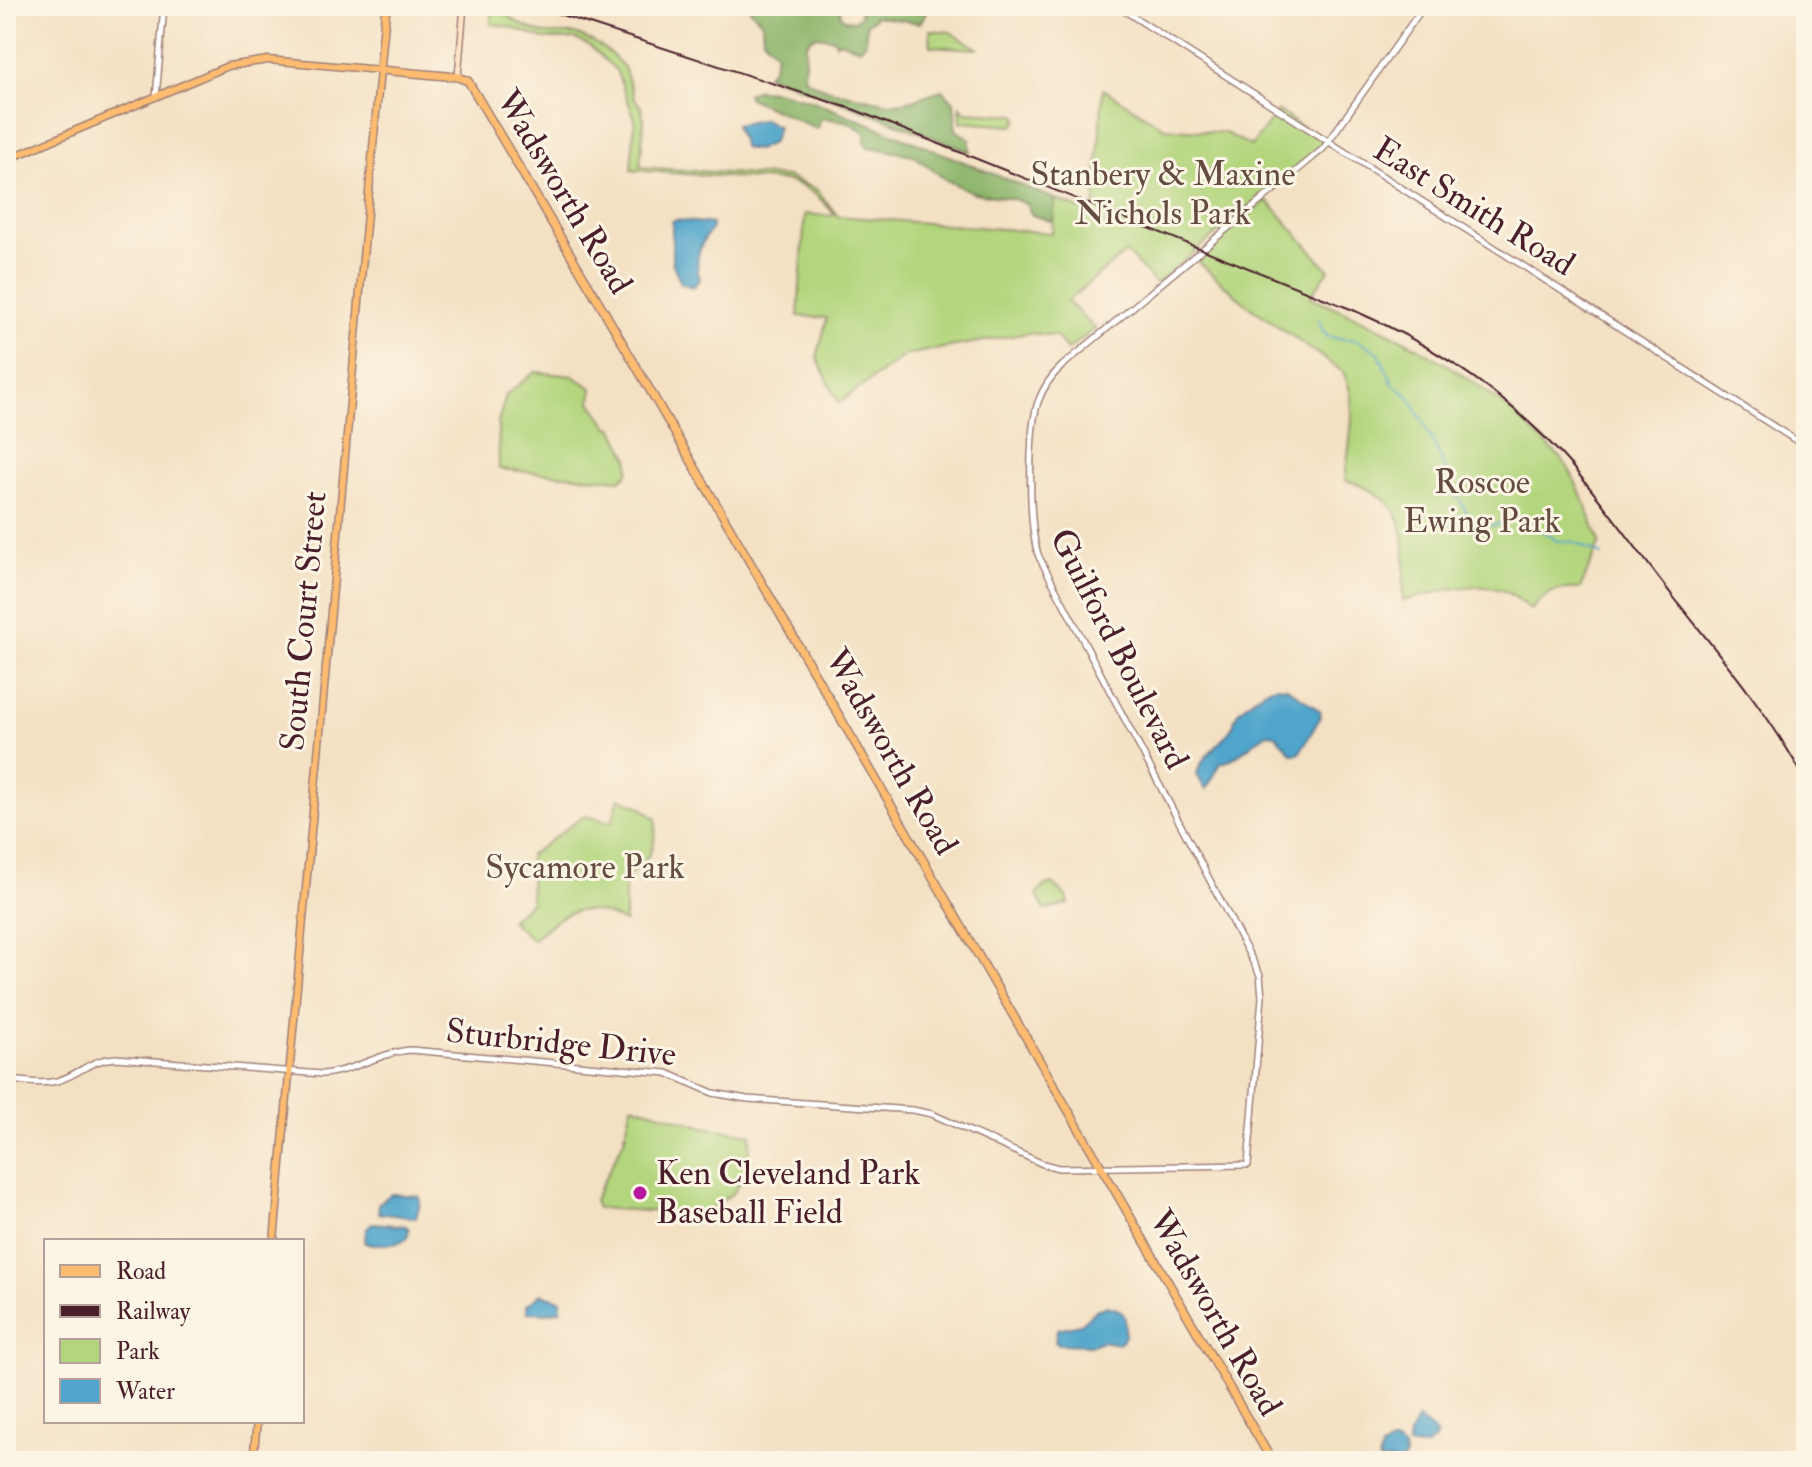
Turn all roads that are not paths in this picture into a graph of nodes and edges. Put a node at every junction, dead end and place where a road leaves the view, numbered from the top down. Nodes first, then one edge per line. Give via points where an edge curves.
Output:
1 (164, 6) edge
2 (386, 6) edge
3 (464, 6) edge
4 (1117, 6) edge
5 (1424, 6) edge
6 (380, 70) junction
7 (458, 77) junction
8 (156, 97) junction
9 (1328, 143) junction
10 (6, 160) edge
11 (1806, 447) edge
12 (289, 1072) junction
13 (6, 1079) edge
14 (1248, 1165) joint
15 (1101, 1169) junction
16 (274, 1239) edge
17 (257, 1423) edge
18 (253, 1461) edge
19 (1272, 1461) edge

1 - 8 street
2 - 6 highway, South Court Street
3 - 7 main road
4 - 9 street, East Smith Road
5 - 9 street, Guilford Boulevard
6 - 7 highway
6 - 8 main road via 250,62
6 - 12 main road, South Court Street
7 - 15 highway, Wadsworth Road via 468,81 604,311
8 - 10 main road
9 - 11 street, East Smith Road
9 - 14 street, Guilford Boulevard via 1062,366 1042,391 1034,421 1031,519 1039,557 1260,975
12 - 13 street, Sturbridge Drive via 116,1058 93,1062 52,1082
12 - 15 street, Sturbridge Drive via 328,1074 411,1050 667,1073 713,1093 747,1099 932,1114 1043,1164
12 - 16 main road, South Court Street
14 - 15 street, Sturbridge Drive
15 - 19 highway, Wadsworth Road
17 - 18 main road

